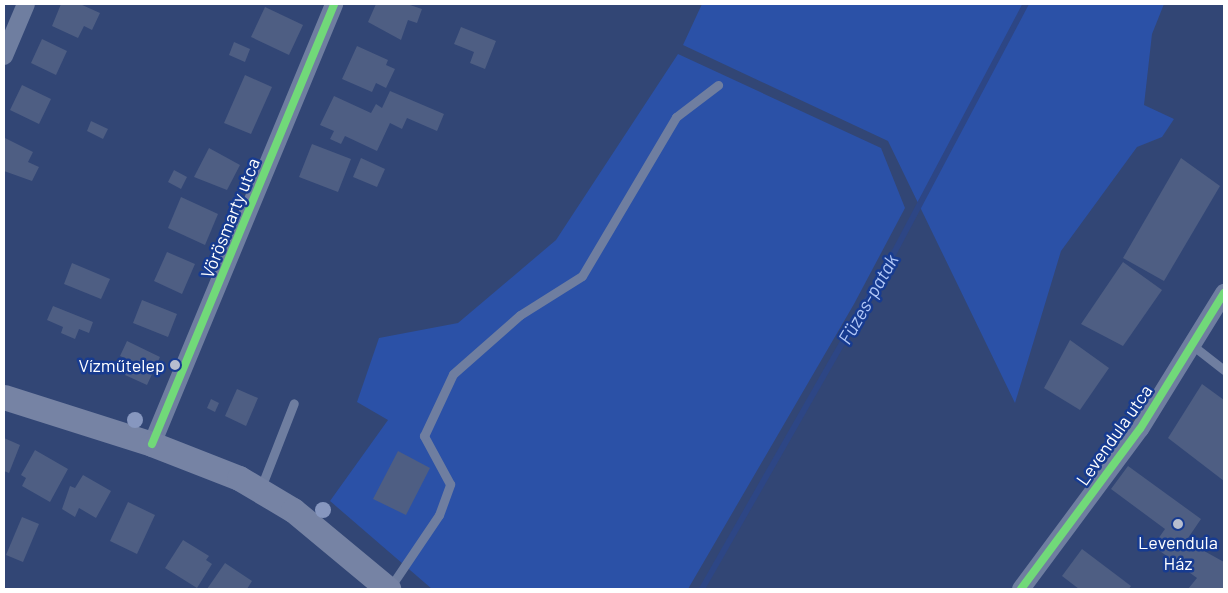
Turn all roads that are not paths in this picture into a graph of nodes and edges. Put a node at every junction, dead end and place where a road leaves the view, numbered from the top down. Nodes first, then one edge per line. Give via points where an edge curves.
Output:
1 (26, 4) edge
2 (334, 4) edge
3 (4, 56) edge
4 (718, 85) dead end
5 (1224, 293) edge
6 (1192, 345) junction
7 (1224, 370) edge
8 (4, 396) edge
9 (294, 403) dead end
10 (152, 444) junction
11 (260, 490) junction
12 (389, 589) edge
13 (1021, 589) edge

1 - 3 street
2 - 10 street, Vörösmarty utca
4 - 12 lane via 676,117 582,276 520,315 453,374 424,436 450,484 439,515
5 - 6 street, Levendula utca
6 - 7 lane
6 - 13 street, Levendula utca via 1140,429
8 - 10 main road
9 - 11 lane
10 - 11 main road
11 - 12 main road via 322,532

